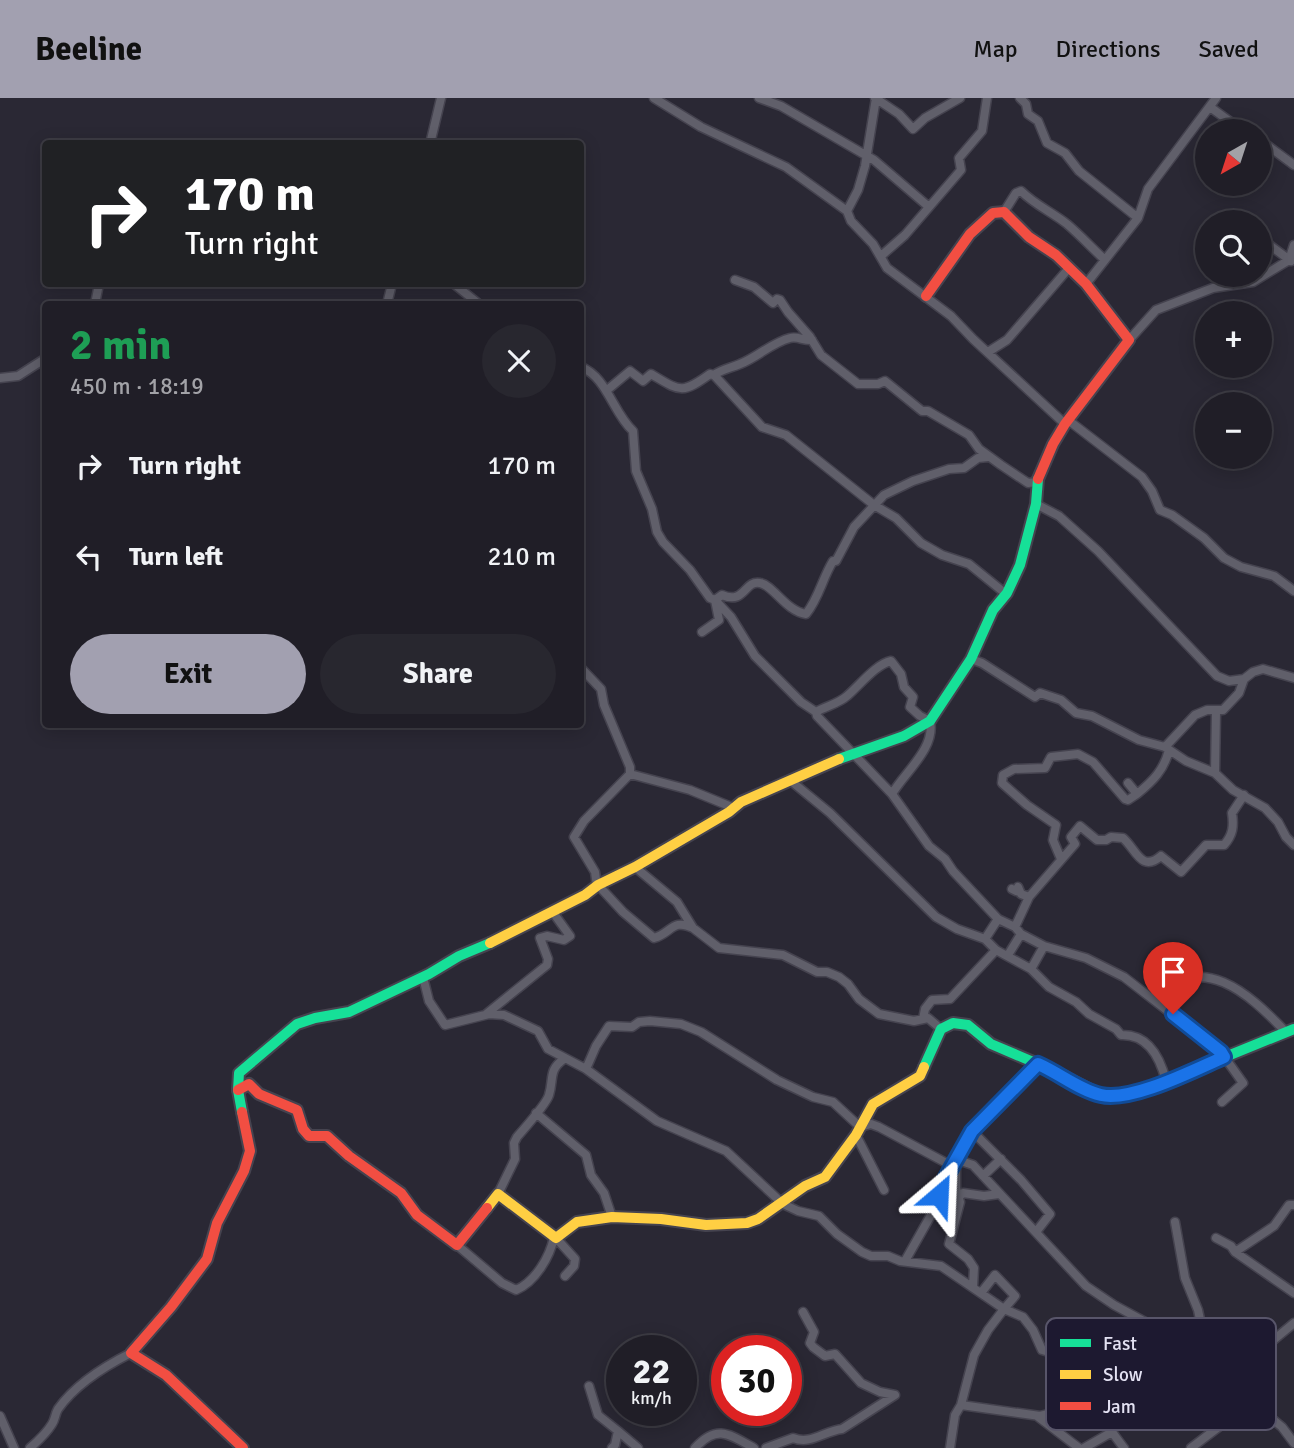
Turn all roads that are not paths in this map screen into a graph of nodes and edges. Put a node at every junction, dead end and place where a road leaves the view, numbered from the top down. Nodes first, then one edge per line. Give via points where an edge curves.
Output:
1 (441, 98) edge
2 (654, 98) edge
3 (760, 98) edge
4 (876, 98) edge
5 (987, 98) edge
6 (1020, 98) edge
7 (1216, 98) edge
8 (956, 100) edge
9 (1210, 107) junction
10 (1226, 119) edge
11 (431, 140) edge
12 (1272, 149) edge
13 (866, 155) junction
14 (1294, 165) edge
15 (929, 207) junction
16 (847, 211) junction
17 (1004, 212) junction
18 (1138, 218) junction
19 (1294, 245) edge
20 (1272, 247) edge
21 (881, 256) junction
22 (1105, 260) junction
23 (1291, 261) edge
24 (1069, 268) junction
25 (735, 280) dead end
26 (1086, 284) junction
27 (458, 287) edge
28 (926, 296) junction
29 (475, 301) edge
30 (812, 340) junction
31 (1129, 340) junction
32 (988, 352) junction
33 (42, 361) edge
34 (584, 368) edge
35 (714, 375) junction
36 (0, 378) edge
37 (606, 391) junction
38 (1067, 422) junction
39 (988, 457) junction
40 (1037, 482) junction
41 (1036, 504) junction
42 (874, 505) junction
43 (1294, 592) edge
44 (1006, 594) junction
45 (715, 600) junction
46 (702, 632) dead end
47 (971, 659) junction
48 (584, 671) edge
49 (1294, 678) edge
50 (1244, 679) junction
51 (817, 712) junction
52 (1216, 712) junction
53 (930, 721) junction
54 (1167, 748) junction
55 (854, 753) junction
56 (1215, 773) junction
57 (629, 774) junction
58 (791, 781) junction
59 (1128, 783) dead end
60 (892, 794) junction
61 (1137, 794) junction
62 (1244, 795) junction
63 (734, 808) junction
64 (1294, 845) edge
65 (1060, 859) junction
66 (635, 867) junction
67 (597, 885) junction
68 (1012, 889) dead end
69 (1029, 897) junction
70 (552, 911) junction
71 (998, 919) junction
72 (693, 928) junction
73 (1018, 930) junction
74 (985, 939) junction
75 (1044, 946) junction
76 (996, 950) junction
77 (1008, 955) junction
78 (1031, 969) junction
79 (423, 977) junction
80 (1154, 999) junction
81 (485, 1015) junction
82 (923, 1019) junction
83 (941, 1029) junction
84 (1290, 1030) edge
85 (1224, 1057) junction
86 (564, 1059) junction
87 (1038, 1064) junction
88 (586, 1069) junction
89 (1166, 1081) junction
90 (238, 1090) junction
91 (1222, 1102) dead end
92 (536, 1113) junction
93 (858, 1131) junction
94 (972, 1131) junction
95 (1001, 1159) junction
96 (954, 1164) junction
97 (983, 1176) junction
98 (884, 1190) dead end
99 (498, 1194) junction
100 (999, 1194) junction
101 (960, 1196) junction
102 (783, 1204) junction
103 (1294, 1205) edge
104 (612, 1217) junction
105 (1175, 1222) dead end
106 (1036, 1232) junction
107 (555, 1238) junction
108 (1216, 1238) dead end
109 (457, 1245) junction
110 (1234, 1252) junction
111 (905, 1261) junction
112 (565, 1276) dead end
113 (973, 1287) junction
114 (981, 1293) junction
115 (1294, 1293) edge
116 (1004, 1309) junction
117 (803, 1311) dead end
118 (1138, 1318) edge
119 (1200, 1318) edge
120 (1294, 1322) edge
121 (1276, 1337) edge
122 (1046, 1351) edge
123 (131, 1353) junction
124 (589, 1386) dead end
125 (961, 1405) junction
126 (1046, 1414) edge
127 (1035, 1415) junction
128 (0, 1416) edge
129 (1046, 1420) edge
130 (1276, 1422) edge
131 (1057, 1430) edge
132 (1215, 1430) edge
133 (618, 1431) junction
134 (1112, 1432) joint
135 (1294, 1443) edge
136 (1076, 1447) edge
137 (14, 1448) edge
138 (30, 1448) edge
139 (243, 1448) edge
140 (612, 1448) edge
141 (638, 1448) edge
142 (695, 1448) edge
143 (754, 1448) edge
144 (765, 1448) edge
145 (950, 1448) edge
146 (1084, 1448) edge
147 (1124, 1448) edge
148 (1191, 1448) edge

1 - 11 street
2 - 16 street via 701,127 786,167
3 - 13 street
4 - 8 street via 912,129
4 - 13 street
5 - 15 street via 982,131 959,158 961,170
6 - 18 street via 1028,114 1038,121 1046,143 1065,153 1079,171
7 - 9 street
9 - 10 street
9 - 18 street via 1148,189
12 - 14 street
13 - 15 street
13 - 16 street via 858,190
15 - 21 street
16 - 21 street
17 - 22 street via 1021,191
17 - 24 street
17 - 28 street via 993,213 970,234
18 - 22 street
19 - 23 street
20 - 23 street
21 - 28 street via 887,268
22 - 26 street
23 - 31 street via 1253,282 1213,288 1156,310
24 - 26 street
24 - 32 street via 1007,340
25 - 30 street via 754,286 773,303 780,300
26 - 31 street
27 - 29 street
28 - 32 street
30 - 35 street via 789,338
30 - 39 street via 821,355 858,384 885,381 922,411 969,435
31 - 38 street
32 - 38 street
33 - 36 street via 18,376
34 - 37 street
35 - 37 street via 677,389 651,374 642,381 630,371
35 - 42 street via 762,427 786,435
37 - 45 street via 622,422 633,431 636,471 657,532
38 - 40 street
38 - 43 street via 1142,477 1160,510 1204,538 1224,558 1274,576
39 - 40 street via 1028,483
39 - 42 street via 896,488
40 - 41 street
41 - 44 street via 1020,565
41 - 50 street via 1059,516 1098,551 1217,676 1229,681
42 - 44 street via 896,518 921,543 969,564
42 - 45 street via 853,527 806,614 798,613 759,582 736,598 722,595
44 - 47 street via 993,610
45 - 46 street via 719,620
45 - 51 street via 742,631 755,656
47 - 53 street
47 - 54 street via 1035,697 1040,693 1053,696 1076,713
48 - 57 street via 601,689
49 - 50 street via 1263,669
50 - 52 street via 1239,693
51 - 53 street via 847,697 891,661 913,697 910,707
51 - 55 street
52 - 54 street via 1195,715
52 - 56 street
53 - 55 street via 904,736
53 - 60 street via 931,731 919,756
54 - 56 street
54 - 61 street via 1165,765
55 - 58 street
55 - 60 street
56 - 62 street
57 - 63 street via 690,790
57 - 67 street via 574,837 595,872
58 - 63 street
58 - 74 street via 936,917
59 - 61 street
60 - 71 street via 929,846
61 - 65 street via 1125,799 1094,762 1078,754 1051,757 1045,768 1014,769 1003,775 1002,783 1056,825 1053,840
62 - 64 street via 1265,808
62 - 65 street via 1232,813 1230,838 1224,845 1206,845 1181,872 1161,856 1148,862 1142,859 1122,838 1097,840 1080,827 1071,837 1072,849
63 - 66 street
65 - 69 street
66 - 67 street
66 - 72 street via 677,902
67 - 70 street
67 - 72 street via 654,938 673,926
68 - 69 street via 1018,887
69 - 73 street
70 - 79 street
70 - 81 street via 570,936 564,940 540,938 547,965
71 - 73 street
71 - 74 street
72 - 82 street via 719,947 783,955 839,977 879,1014
73 - 75 street
73 - 77 street
74 - 76 street
75 - 78 street
75 - 80 street via 1086,958
76 - 77 street
76 - 82 street via 950,999 932,1000
77 - 78 street
78 - 89 street via 1121,1035 1144,1041 1162,1065
79 - 81 street via 429,1001 445,1025
79 - 90 street via 349,1012 297,1024 242,1069
80 - 84 street via 1188,976 1210,977 1248,995
80 - 85 street
81 - 86 street via 504,1015 538,1031 548,1049
82 - 83 street via 929,1018
83 - 87 street via 953,1023 968,1025 992,1044
83 - 93 street via 920,1076 873,1104
84 - 85 street
85 - 89 street
85 - 91 street via 1243,1083
86 - 88 street
86 - 92 street via 556,1065 549,1096
87 - 89 street via 1103,1096 1132,1094
87 - 94 street
88 - 93 street via 609,1026 632,1027 650,1021 681,1024 777,1080 833,1102
88 - 102 street via 657,1121 726,1151
90 - 109 street via 249,1084 259,1094 297,1110 309,1136 327,1136 401,1193 417,1214
90 - 123 street via 250,1151 244,1171 217,1223 207,1259
92 - 99 street via 514,1143 514,1158
92 - 104 street via 586,1155
93 - 96 street via 870,1124 879,1126
93 - 98 street
93 - 102 street via 825,1177
94 - 95 street
94 - 96 street
95 - 97 street
95 - 106 street via 1050,1214
96 - 97 street via 972,1165
96 - 101 street
96 - 111 street
97 - 100 street
99 - 107 street
99 - 109 street
100 - 101 street
100 - 106 street
101 - 113 street via 949,1244 974,1268
102 - 104 street via 747,1223 706,1225
102 - 111 street via 818,1216 862,1252
103 - 110 street via 1289,1205 1275,1226
104 - 107 street via 577,1222
105 - 119 street via 1185,1278
106 - 118 street via 1086,1286
107 - 109 street via 541,1266 516,1290
107 - 112 street via 575,1259
108 - 110 street
110 - 115 street
111 - 113 street via 941,1266
113 - 114 street
114 - 116 street
114 - 116 street via 995,1276 1015,1296
116 - 122 street via 1023,1317
116 - 125 street via 980,1343
117 - 144 street via 814,1332 813,1347 825,1356 835,1354 861,1383 895,1395 842,1429 809,1441 793,1438
120 - 121 street
123 - 138 street via 77,1389
123 - 139 street via 166,1375
124 - 133 street via 598,1415
125 - 127 street
125 - 145 street via 953,1422
126 - 127 street
127 - 129 street
128 - 137 street
130 - 135 street
131 - 136 street
132 - 148 street
133 - 140 street
133 - 141 street
134 - 146 street
134 - 147 street
142 - 143 street via 704,1439 727,1433

